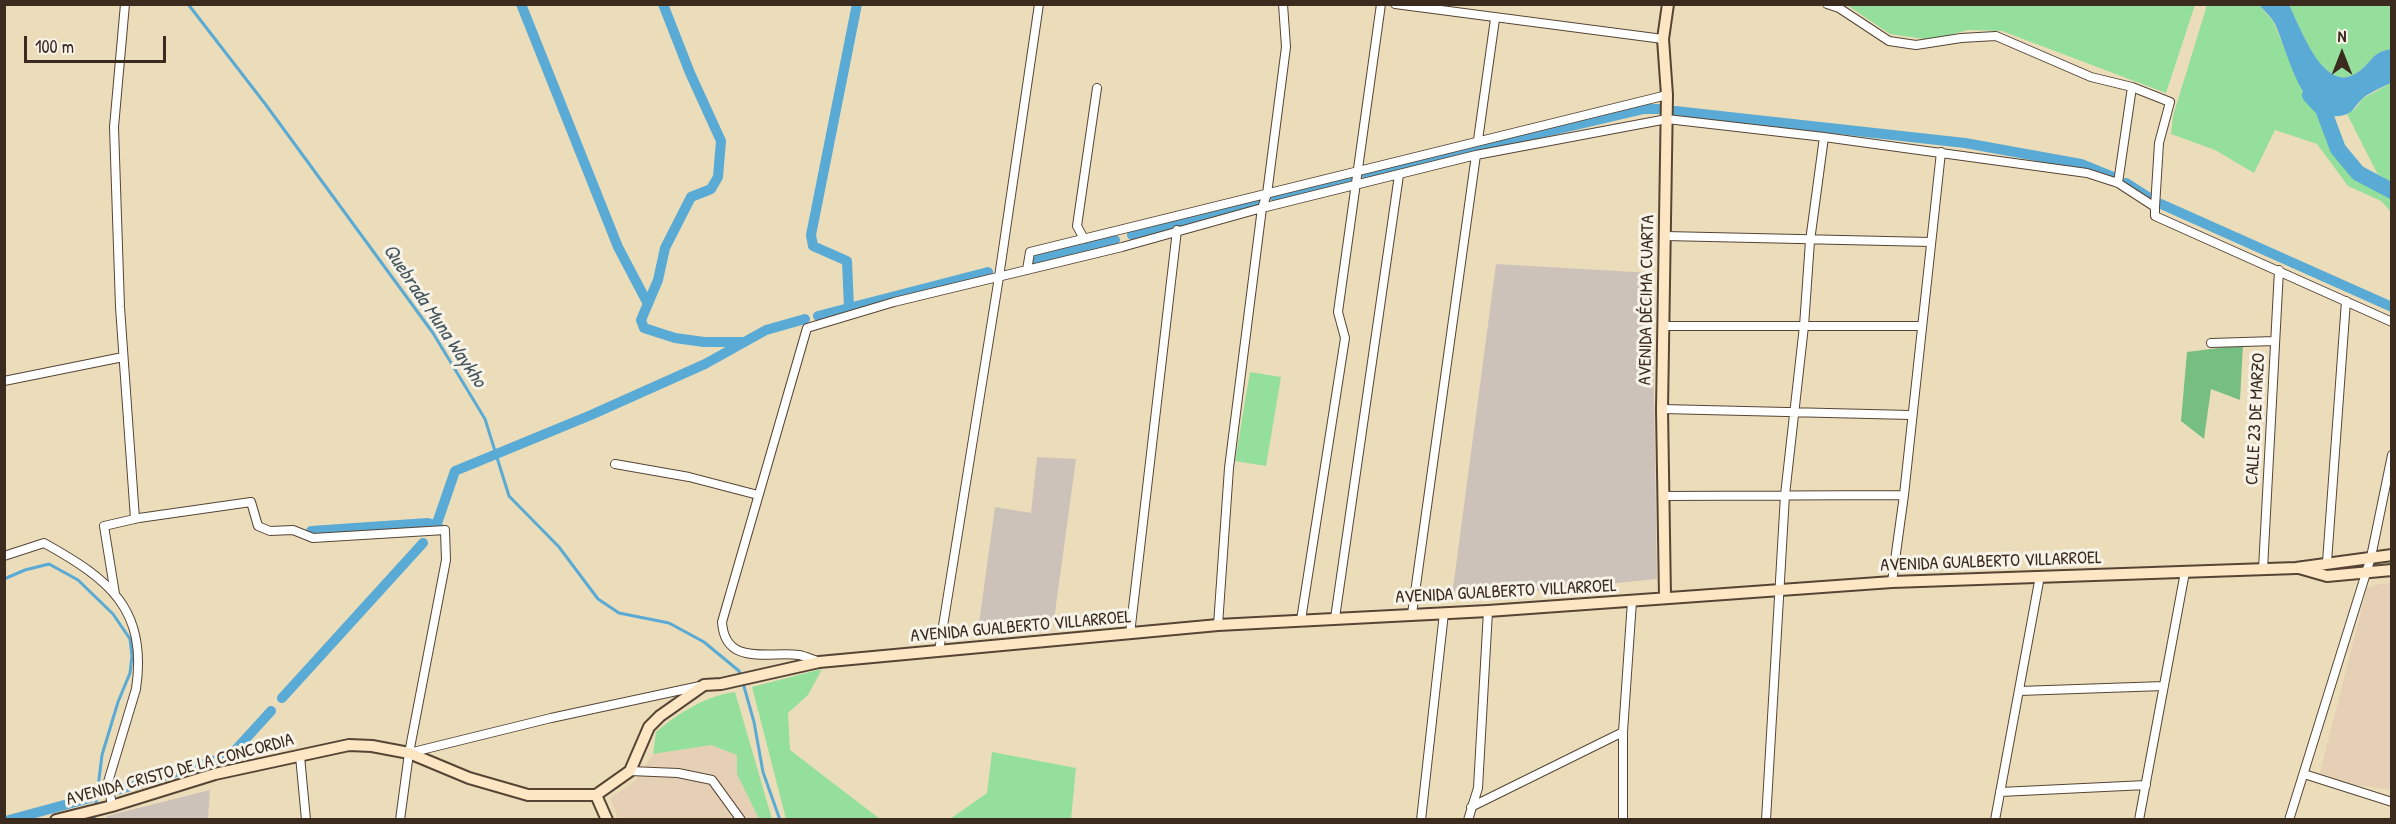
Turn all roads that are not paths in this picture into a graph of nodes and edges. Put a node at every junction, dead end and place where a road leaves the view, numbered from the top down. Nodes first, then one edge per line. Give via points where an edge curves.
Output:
1 (125, 4) edge
2 (1039, 4) edge
3 (1283, 4) edge
4 (1381, 4) edge
5 (1395, 4) edge
6 (1668, 4) edge
7 (1827, 4) edge
8 (1495, 19) junction
9 (1662, 39) junction
10 (2132, 87) junction
11 (1097, 88) dead end
12 (1667, 95) junction
13 (1667, 119) junction
14 (1824, 137) junction
15 (1478, 140) junction
16 (1941, 152) junction
17 (1476, 155) junction
18 (1359, 172) junction
19 (1399, 175) junction
20 (2118, 183) junction
21 (1357, 186) junction
22 (1267, 194) junction
23 (2154, 207) junction
24 (1262, 208) junction
25 (1177, 230) junction
26 (1665, 236) junction
27 (1084, 239) junction
28 (1809, 241) junction
29 (1931, 242) junction
30 (1027, 270) junction
31 (2278, 270) junction
32 (999, 277) junction
33 (2346, 301) junction
34 (2391, 322) edge
35 (1663, 326) junction
36 (1804, 326) junction
37 (1922, 326) junction
38 (2275, 341) junction
39 (2211, 343) dead end
40 (123, 357) junction
41 (4, 381) edge
42 (1662, 409) junction
43 (1795, 412) junction
44 (1911, 415) junction
45 (2391, 455) edge
46 (615, 464) dead end
47 (758, 495) junction
48 (1785, 495) junction
49 (1904, 495) junction
50 (1663, 496) junction
51 (135, 519) junction
52 (2391, 555) edge
53 (4, 556) edge
54 (2371, 557) junction
55 (2327, 562) junction
56 (2296, 568) junction
57 (2263, 569) junction
58 (2391, 570) edge
59 (2185, 572) junction
60 (2365, 573) junction
61 (2040, 576) junction
62 (1892, 582) junction
63 (1779, 589) junction
64 (115, 594) junction
65 (1665, 597) junction
66 (1632, 601) junction
67 (1488, 611) junction
68 (1444, 613) junction
69 (1412, 614) junction
70 (1335, 618) junction
71 (1301, 620) junction
72 (1218, 625) junction
73 (1130, 634) junction
74 (939, 651) junction
75 (819, 662) junction
76 (704, 685) junction
77 (2164, 686) junction
78 (2019, 691) junction
79 (1623, 732) junction
80 (409, 753) junction
81 (300, 756) junction
82 (630, 771) junction
83 (2304, 774) junction
84 (2146, 785) junction
85 (2000, 792) junction
86 (596, 795) junction
87 (2391, 802) edge
88 (109, 806) junction
89 (1471, 807) junction
90 (56, 819) edge
91 (306, 819) edge
92 (400, 819) edge
93 (607, 819) edge
94 (741, 819) edge
95 (1421, 819) edge
96 (1468, 819) edge
97 (1623, 819) edge
98 (1766, 819) edge
99 (1995, 819) edge
100 (2139, 819) edge
101 (2289, 819) edge

1 - 40 street via 114,127
2 - 32 street
3 - 22 street via 1286,47
4 - 18 street
5 - 8 street
6 - 9 main road, AVENIDA DÉCIMA CUARTA
7 - 10 street via 1889,41 1916,45 1996,36 2091,77
8 - 9 street
8 - 15 street
9 - 12 main road, AVENIDA DÉCIMA CUARTA
10 - 20 street
10 - 23 street via 2170,102 2159,143
11 - 27 street via 1077,226
12 - 13 main road, AVENIDA DÉCIMA CUARTA
12 - 15 street
13 - 14 street
13 - 17 street
13 - 26 main road, AVENIDA DÉCIMA CUARTA
14 - 16 street
14 - 28 street
15 - 18 street
16 - 20 street via 2087,173
16 - 29 street
17 - 19 street
17 - 69 street
18 - 21 street
18 - 22 street
19 - 21 street
19 - 70 street
20 - 23 street
21 - 24 street
21 - 71 street via 1338,312 1345,338
22 - 24 street
22 - 27 street
23 - 31 street via 2155,216
24 - 25 street
24 - 72 street via 1229,468
25 - 30 street
25 - 73 street
26 - 28 street
26 - 35 main road, AVENIDA DÉCIMA CUARTA
27 - 30 street via 1030,252
28 - 29 street
28 - 36 street
29 - 37 street
30 - 32 street
31 - 33 street
31 - 38 street, CALLE 23 DE MARZO
32 - 47 street via 807,328
32 - 74 street
33 - 34 street
33 - 55 street
35 - 36 street
35 - 42 main road, AVENIDA DÉCIMA CUARTA
36 - 37 street
36 - 43 street
37 - 44 street
38 - 39 street
38 - 57 street, CALLE 23 DE MARZO
40 - 41 street
40 - 51 street
42 - 43 street
42 - 50 main road, AVENIDA DÉCIMA CUARTA
43 - 44 street
43 - 48 street
44 - 49 street
45 - 54 street
46 - 47 street
47 - 75 street via 722,633 734,650 744,653 800,655
48 - 49 street
48 - 50 street
48 - 63 street
49 - 62 street
50 - 65 main road, AVENIDA DÉCIMA CUARTA
51 - 64 street via 104,526
51 - 80 street via 251,502 258,526 270,531 293,530 313,538 445,530 446,560
52 - 54 main road, AVENIDA GUALBERTO VILLARROEL
53 - 64 street via 44,543 84,565
54 - 55 main road, AVENIDA GUALBERTO VILLARROEL
54 - 60 street
55 - 56 main road, AVENIDA GUALBERTO VILLARROEL
56 - 57 main road, AVENIDA GUALBERTO VILLARROEL
56 - 60 main road, AVENIDA GUALBERTO VILLARROEL via 2327,576
57 - 59 main road, AVENIDA GUALBERTO VILLARROEL
58 - 60 main road, AVENIDA GUALBERTO VILLARROEL
59 - 61 main road, AVENIDA GUALBERTO VILLARROEL
59 - 77 street
60 - 83 street
61 - 62 main road, AVENIDA GUALBERTO VILLARROEL
61 - 78 street
62 - 63 main road, AVENIDA GUALBERTO VILLARROEL
63 - 65 main road, AVENIDA GUALBERTO VILLARROEL
63 - 98 street
64 - 88 street via 131,617 139,657 136,689 108,782
65 - 66 main road, AVENIDA GUALBERTO VILLARROEL
66 - 67 main road, AVENIDA GUALBERTO VILLARROEL
66 - 79 street
67 - 68 main road, AVENIDA GUALBERTO VILLARROEL
67 - 89 street via 1478,788
68 - 69 main road, AVENIDA GUALBERTO VILLARROEL
68 - 95 street
69 - 70 main road, AVENIDA GUALBERTO VILLARROEL
70 - 71 main road, AVENIDA GUALBERTO VILLARROEL
71 - 72 main road, AVENIDA GUALBERTO VILLARROEL
72 - 73 main road, AVENIDA GUALBERTO VILLARROEL
73 - 74 main road, AVENIDA GUALBERTO VILLARROEL
74 - 75 main road, AVENIDA GUALBERTO VILLARROEL
75 - 76 main road, AVENIDA GUALBERTO VILLARROEL
76 - 80 street
76 - 82 main road via 650,727
77 - 78 street
77 - 84 street
78 - 85 street
79 - 89 street
79 - 97 street
80 - 81 main road, AVENIDA CRISTO DE LA CONCORDIA via 359,745
80 - 86 main road, AVENIDA CRISTO DE LA CONCORDIA via 468,778 528,795
80 - 92 street
81 - 88 main road, AVENIDA CRISTO DE LA CONCORDIA via 215,774
81 - 91 street
82 - 86 main road
82 - 94 street via 678,773 712,780
83 - 87 street
83 - 101 street
84 - 85 street
84 - 100 street
85 - 99 street
86 - 93 main road
88 - 90 main road, AVENIDA CRISTO DE LA CONCORDIA
89 - 96 street

